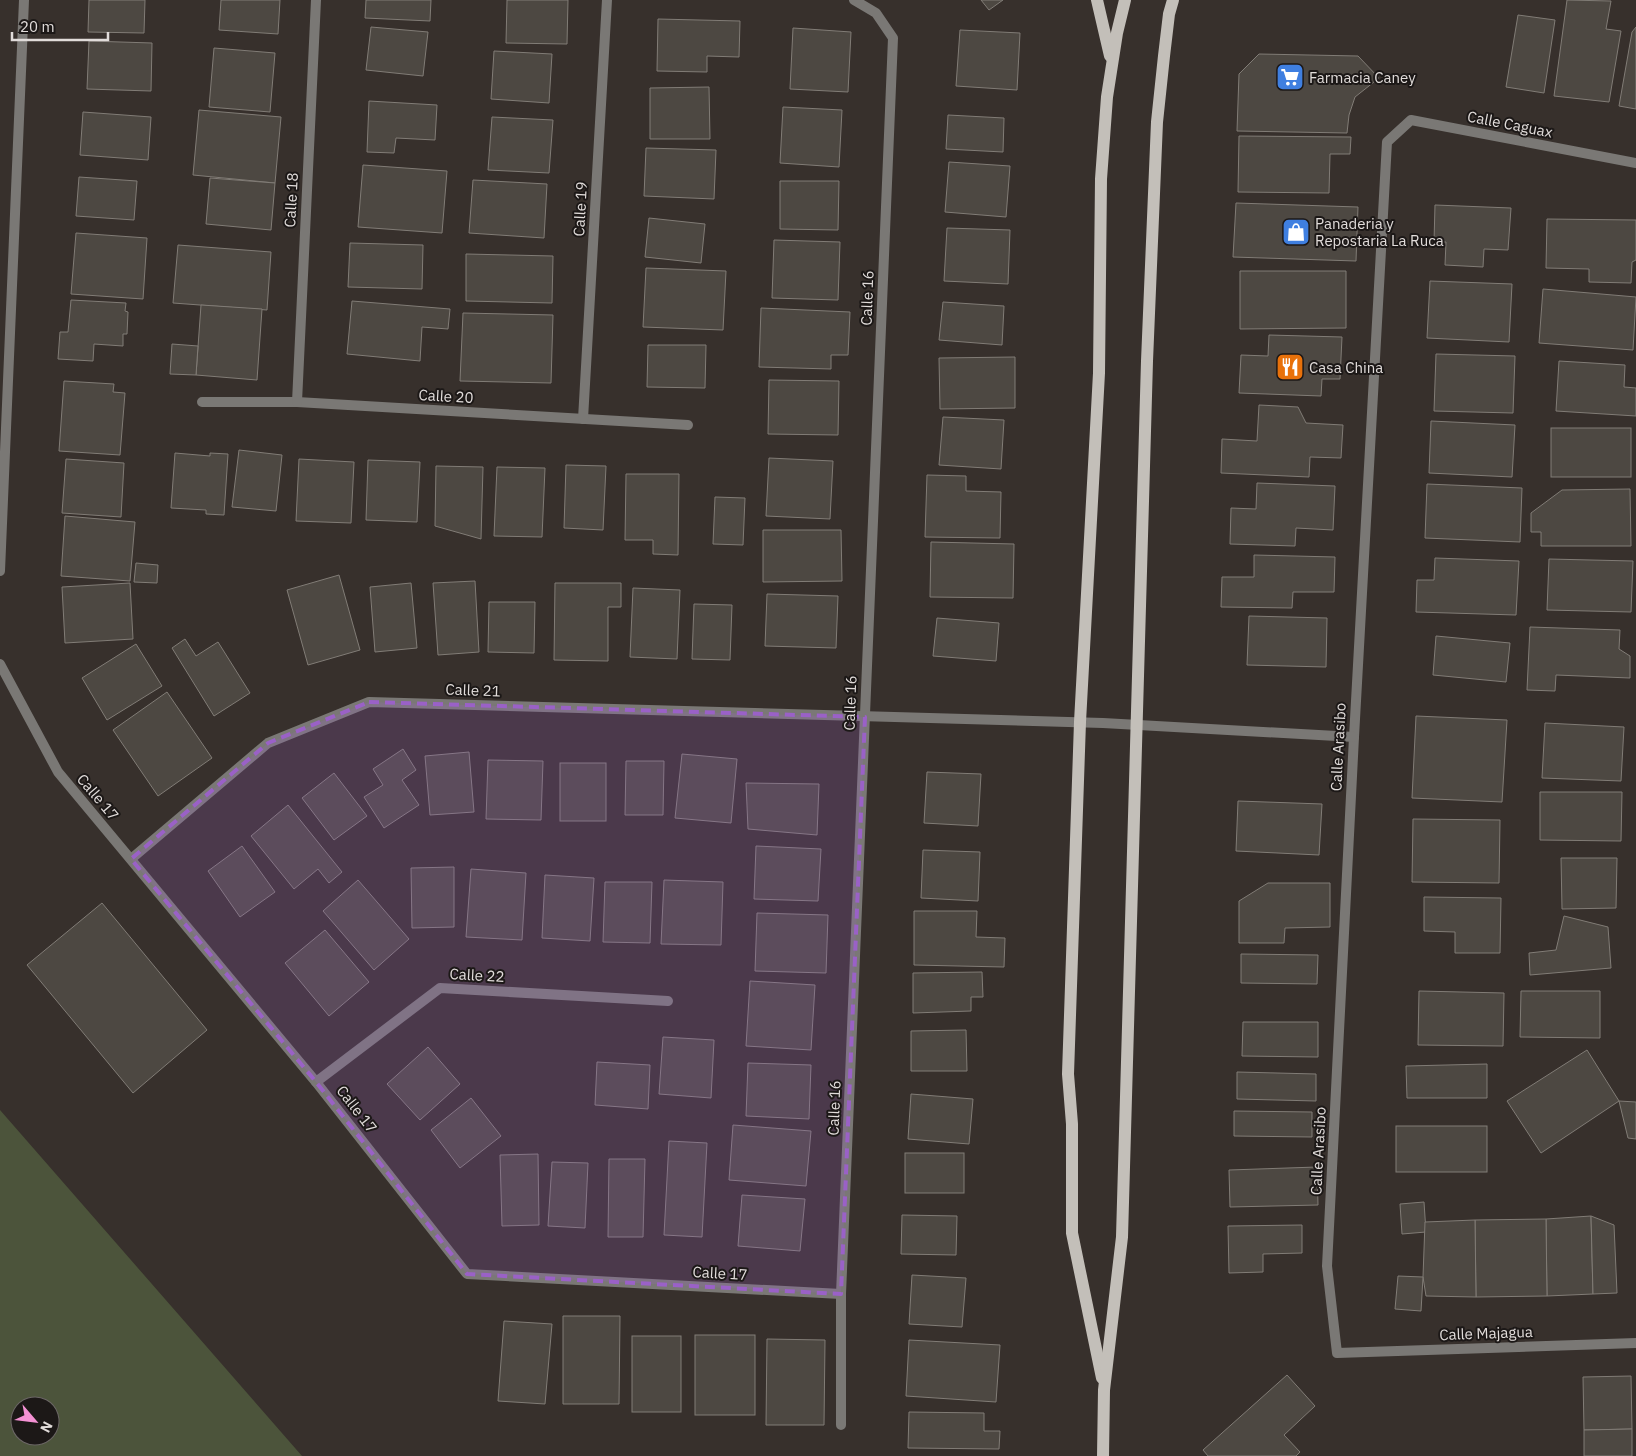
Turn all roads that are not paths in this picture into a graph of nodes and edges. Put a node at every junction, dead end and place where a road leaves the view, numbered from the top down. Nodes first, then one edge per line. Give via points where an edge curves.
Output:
1 (24, 0) edge
2 (316, 0) edge
3 (607, 0) edge
4 (854, 0) edge
5 (1097, 0) edge
6 (1125, 0) edge
7 (1173, 0) edge
8 (1182, 0) edge
9 (1169, 14) junction
10 (1112, 64) junction
11 (1387, 142) joint
12 (1636, 163) edge
13 (202, 402) dead end
14 (297, 402) junction
15 (583, 419) junction
16 (688, 425) dead end
17 (0, 571) edge
18 (0, 664) edge
19 (865, 717) junction
20 (1080, 722) junction
21 (1136, 725) junction
22 (1354, 737) junction
23 (131, 859) junction
24 (668, 1001) dead end
25 (316, 1082) junction
26 (841, 1294) junction
27 (1636, 1343) edge
28 (1337, 1353) joint
29 (1104, 1390) junction
30 (841, 1425) dead end
31 (1103, 1456) edge

1 - 17 street
2 - 14 street, Calle 18
3 - 15 street, Calle 19
4 - 19 street, Calle 16 via 876,13 893,38
5 - 10 main road
6 - 10 main road
7 - 9 main road
8 - 9 main road
9 - 21 main road via 1157,122
10 - 20 main road via 1102,179 1099,373
11 - 12 street, Calle Caguax via 1411,120
11 - 22 street, Calle Arasibo
13 - 14 street, Calle 20
14 - 15 street, Calle 20
15 - 16 street, Calle 20
18 - 23 street, Calle 17 via 58,772
19 - 20 street, Calle 21
19 - 23 street, Calle 21 via 369,702 268,743
19 - 26 street, Calle 16
20 - 21 street, Calle 21
20 - 29 main road via 1068,1074 1072,1124 1072,1232
21 - 22 street, Calle 21
21 - 29 main road via 1122,1237
22 - 28 street, Calle Arasibo via 1327,1266
23 - 25 street, Calle 17
24 - 25 street, Calle 22 via 440,988
25 - 26 street, Calle 17 via 467,1274
26 - 30 street, Calle 16
27 - 28 street, Calle Majagua
29 - 31 main road

